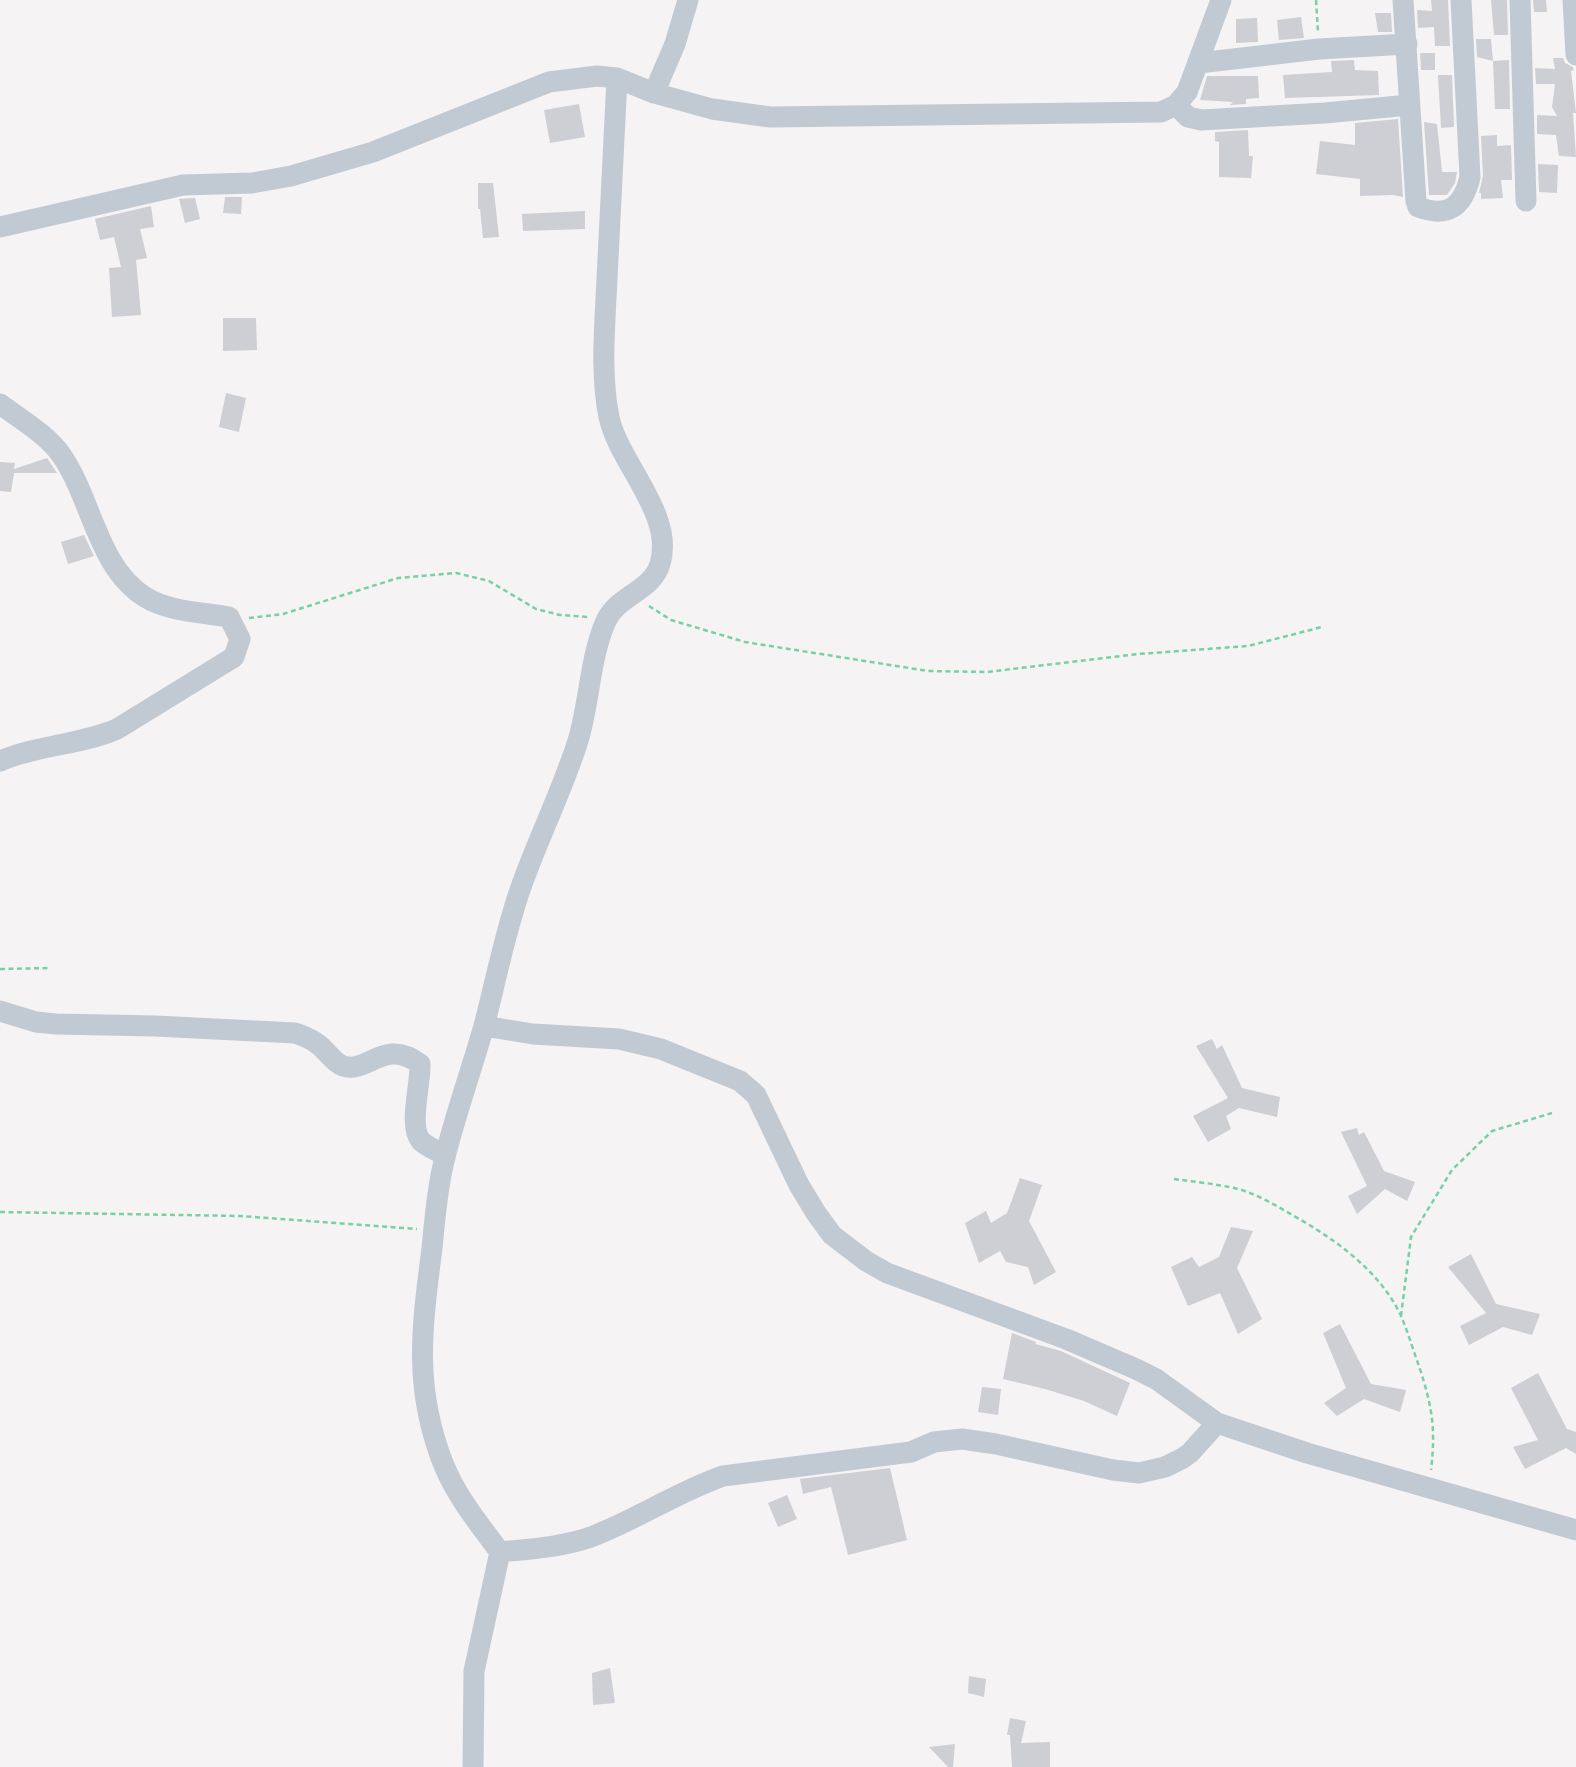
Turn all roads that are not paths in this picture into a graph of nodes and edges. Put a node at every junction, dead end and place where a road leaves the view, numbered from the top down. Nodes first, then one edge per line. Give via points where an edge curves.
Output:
1 (688, 0) edge
2 (1221, 0) edge
3 (1403, 0) edge
4 (1461, 0) edge
5 (1520, 0) edge
6 (1573, 0) edge
7 (1407, 44) junction
8 (1576, 55) edge
9 (1199, 63) junction
10 (617, 78) junction
11 (654, 93) junction
12 (1176, 105) junction
13 (1409, 105) junction
14 (1526, 201) dead end
15 (0, 227) edge
16 (0, 404) edge
17 (0, 761) edge
18 (0, 1011) edge
19 (484, 1026) junction
20 (445, 1155) junction
21 (1217, 1423) junction
22 (1576, 1530) edge
23 (500, 1552) junction
24 (473, 1767) edge

1 - 11 street
2 - 9 street
3 - 7 street
4 - 13 street via 1471,170 1466,192 1452,209 1418,207
5 - 14 street
6 - 8 street
7 - 9 street via 1319,48
7 - 13 street
9 - 12 street
10 - 11 street
10 - 15 street via 549,82 373,152 291,176 252,183 183,185
10 - 19 street via 606,399 613,433 659,521 660,564 653,577 611,611 605,622 576,747 520,890
11 - 12 street via 712,109 770,117 1161,112
12 - 13 street via 1188,117 1213,120
16 - 17 street via 60,453 89,508 108,558 125,582 168,607 229,617 240,639 234,657 107,733
18 - 20 street via 56,1024 295,1033 319,1045 342,1066 391,1053 414,1060 421,1074 417,1133 422,1142
19 - 20 street
19 - 21 street via 619,1039 661,1049 740,1081 756,1095 816,1213 844,1246 887,1273 1136,1369
20 - 23 street via 421,1337 423,1381 442,1462 466,1507
21 - 22 street
21 - 23 street via 1183,1458 1139,1473 953,1439 911,1452 723,1475 591,1537
23 - 24 street via 474,1671

